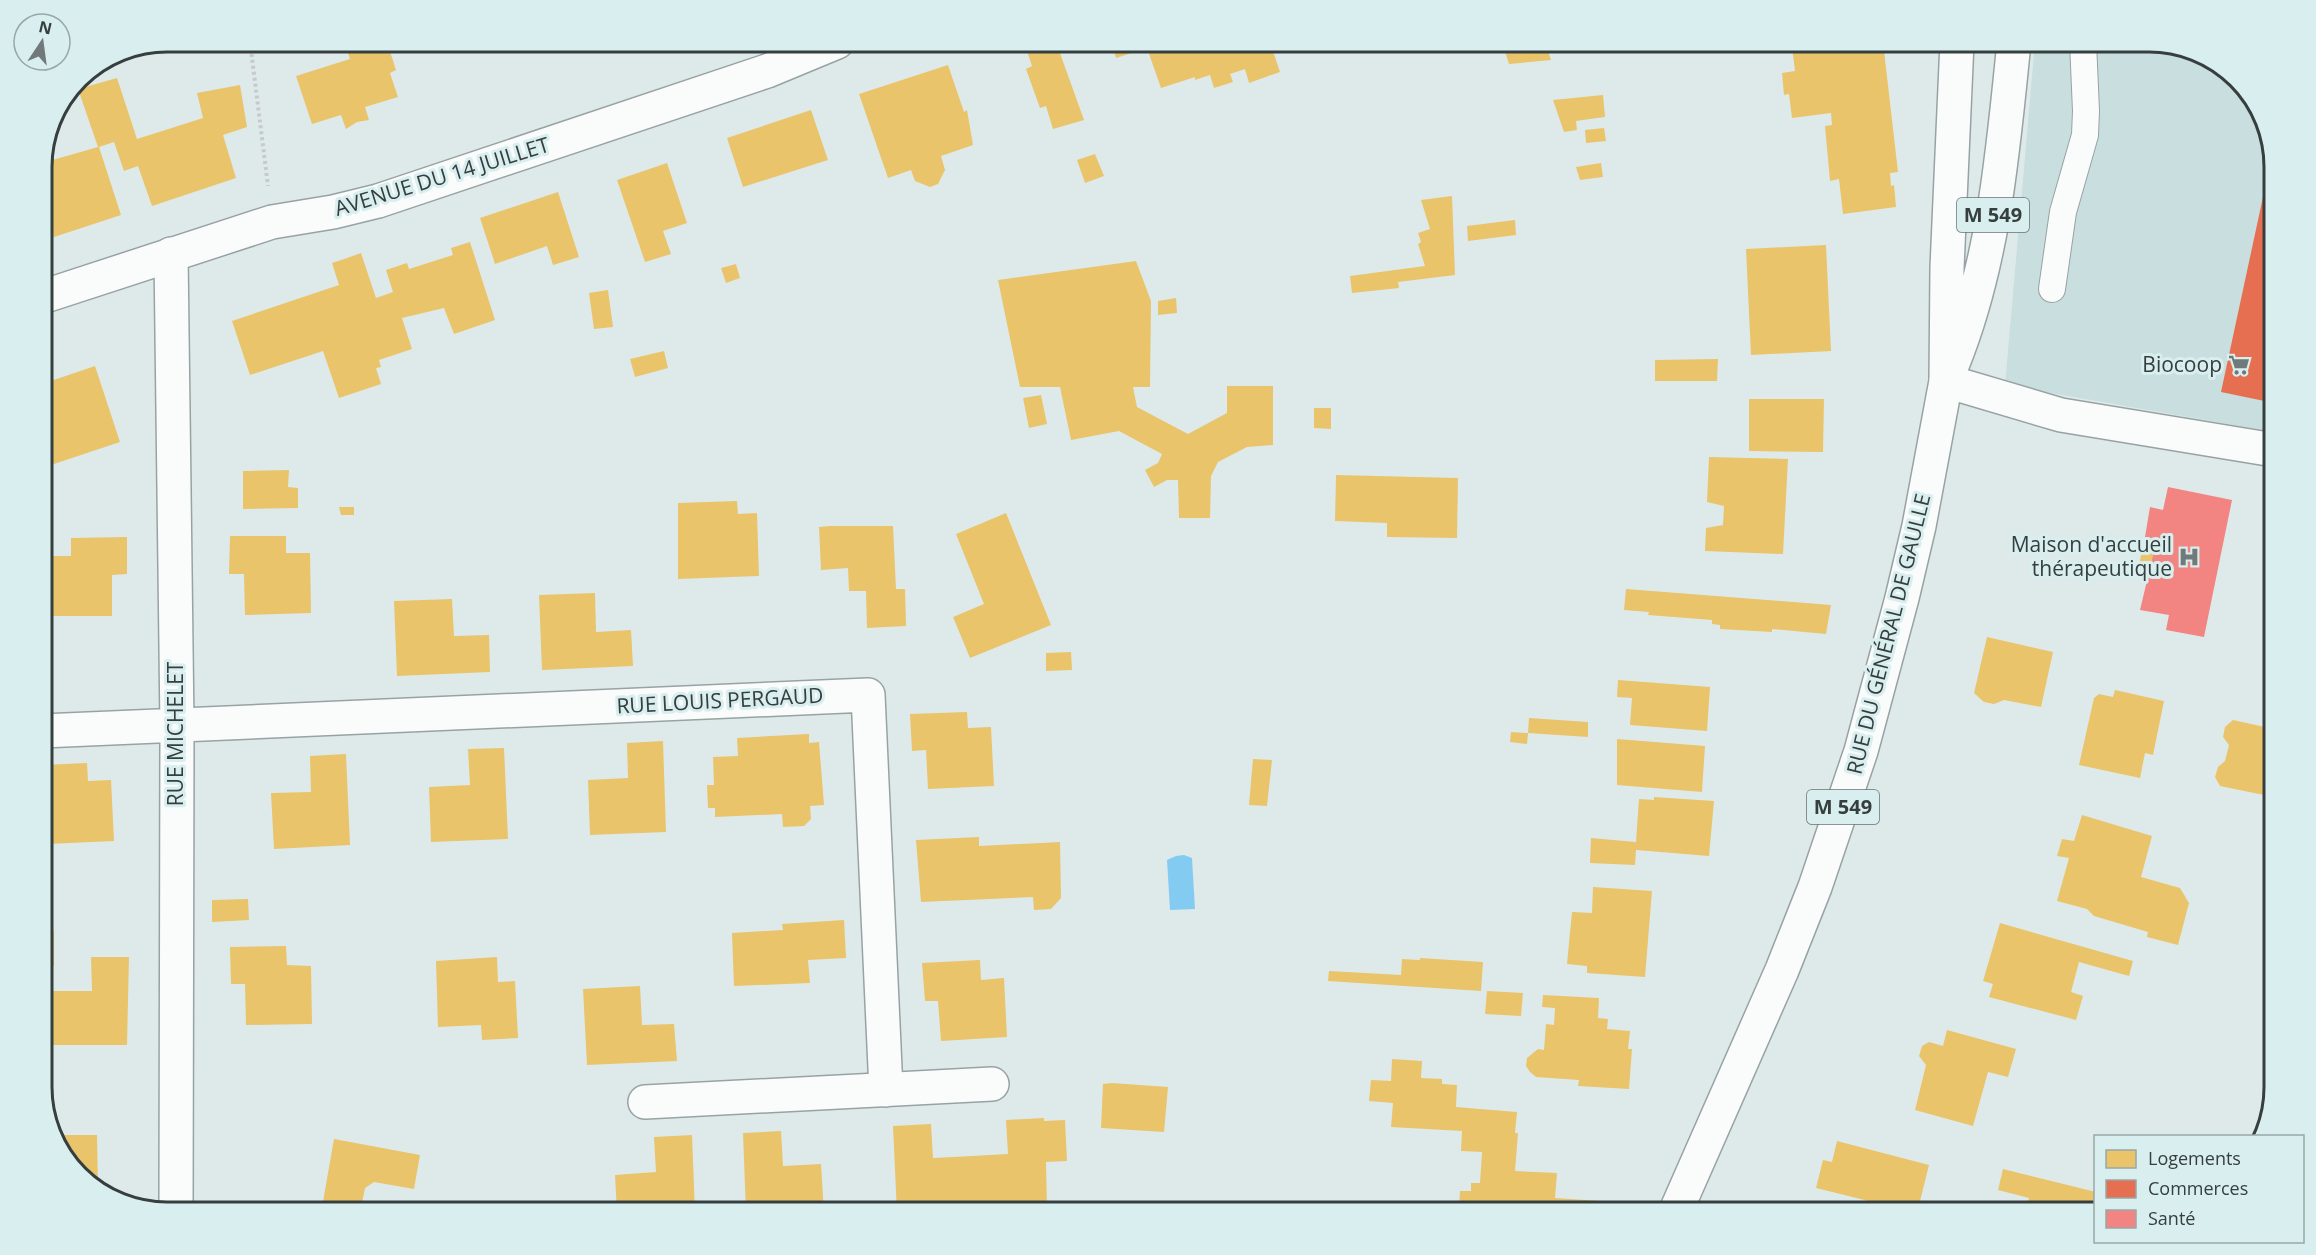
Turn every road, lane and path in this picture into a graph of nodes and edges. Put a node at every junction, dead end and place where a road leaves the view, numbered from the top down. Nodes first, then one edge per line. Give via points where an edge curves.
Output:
1 (251, 52) edge
2 (812, 52) edge
3 (1957, 52) edge
4 (2013, 52) edge
5 (2083, 52) edge
6 (272, 222) junction
7 (171, 254) junction
8 (2052, 289) dead end
9 (53, 293) edge
10 (1946, 381) junction
11 (2263, 448) edge
12 (177, 726) junction
13 (53, 731) edge
14 (992, 1084) dead end
15 (886, 1090) junction
16 (645, 1102) dead end
17 (176, 1202) edge
18 (1680, 1202) edge

1 - 6 path
2 - 6 street, AVENUE DU 14 JUILLET via 378,201
3 - 10 street, RUE DU GÉNÉRAL DE GAULLE / M 549
4 - 10 street, RUE DU GÉNÉRAL DE GAULLE / M 549 via 1985,264 1967,329
5 - 8 lane via 2085,135 2063,212
6 - 7 street, AVENUE DU 14 JUILLET
7 - 9 street, AVENUE DU 14 JUILLET
7 - 12 street, RUE MICHELET
10 - 11 street via 2061,415
10 - 18 street, RUE DU GÉNÉRAL DE GAULLE / M 549 via 1905,588 1858,762 1795,940
12 - 13 street
12 - 15 street, RUE LOUIS PERGAUD via 868,694
12 - 17 street, RUE MICHELET
14 - 15 street
15 - 16 street

